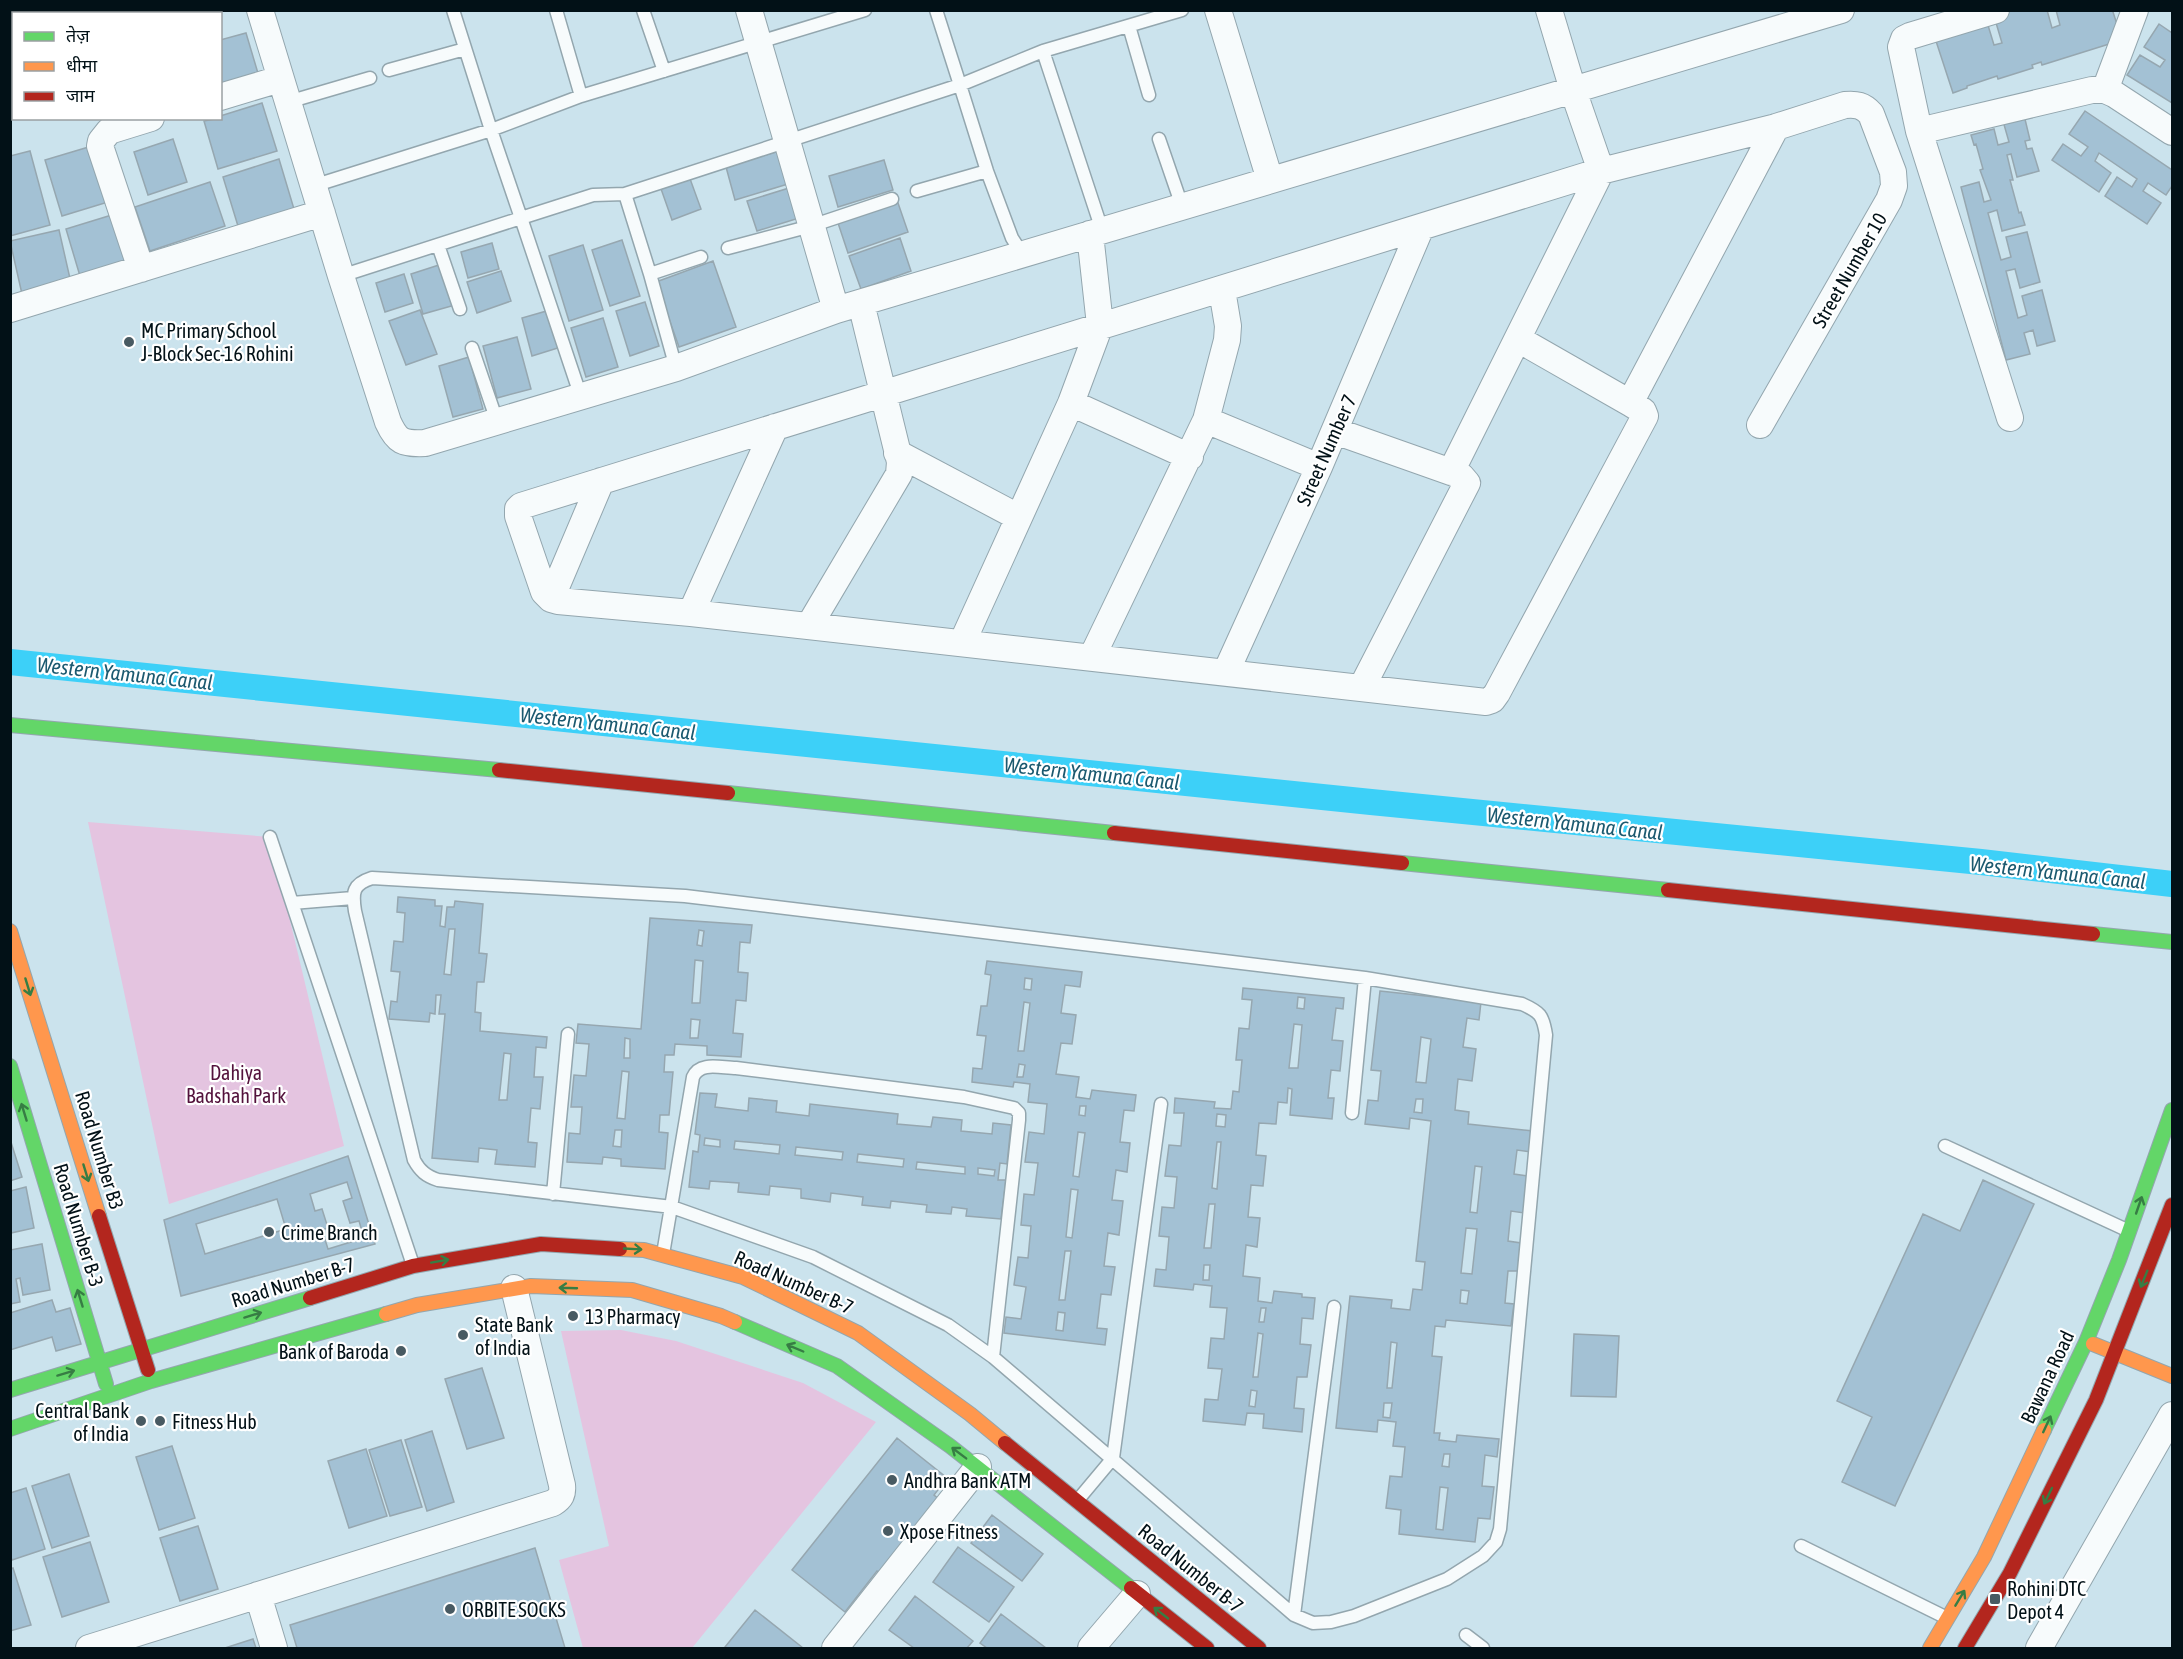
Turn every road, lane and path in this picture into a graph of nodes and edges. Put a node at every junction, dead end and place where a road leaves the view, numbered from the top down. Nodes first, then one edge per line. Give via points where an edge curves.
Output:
1 (260, 10) edge
2 (453, 10) edge
3 (556, 10) edge
4 (643, 10) edge
5 (749, 10) edge
6 (865, 10) edge
7 (936, 10) edge
8 (1182, 10) edge
9 (1218, 10) edge
10 (1549, 10) edge
11 (1841, 10) edge
12 (1996, 10) edge
13 (2135, 10) edge
14 (844, 14) edge
15 (1129, 26) junction
16 (758, 43) junction
17 (465, 49) junction
18 (1043, 51) junction
19 (389, 70) dead end
20 (664, 71) junction
21 (370, 78) dead end
22 (960, 85) junction
23 (1572, 90) junction
24 (2105, 90) junction
25 (284, 91) junction
26 (1149, 95) dead end
27 (581, 96) junction
28 (222, 98) edge
29 (145, 120) edge
30 (1776, 127) junction
31 (491, 130) junction
32 (1919, 130) junction
33 (2172, 132) edge
34 (1159, 139) dead end
35 (788, 140) junction
36 (987, 171) junction
37 (1601, 171) junction
38 (1270, 180) junction
39 (313, 186) junction
40 (917, 190) dead end
41 (625, 195) junction
42 (892, 199) dead end
43 (1182, 206) junction
44 (322, 213) junction
45 (521, 218) junction
46 (811, 226) junction
47 (1421, 227) junction
48 (1096, 232) junction
49 (438, 245) junction
50 (728, 248) dead end
51 (1023, 255) junction
52 (701, 257) dead end
53 (141, 269) junction
54 (650, 274) junction
55 (341, 276) junction
56 (1222, 290) junction
57 (861, 303) junction
58 (11, 308) edge
59 (460, 309) dead end
60 (836, 310) junction
61 (1100, 326) junction
62 (1518, 339) junction
63 (472, 348) dead end
64 (676, 368) junction
65 (882, 394) junction
66 (580, 397) junction
67 (1071, 403) junction
68 (1630, 403) junction
69 (2010, 418) dead end
70 (1206, 420) junction
71 (497, 421) junction
72 (1760, 425) dead end
73 (775, 427) junction
74 (1335, 431) junction
75 (897, 453) junction
76 (1190, 457) junction
77 (1319, 467) junction
78 (1451, 472) junction
79 (601, 481) junction
80 (1018, 517) junction
81 (550, 599) junction
82 (691, 613) junction
83 (809, 626) junction
84 (962, 643) junction
85 (1092, 657) junction
86 (1226, 672) junction
87 (1362, 687) junction
88 (10, 725) edge
89 (270, 837) dead end
90 (353, 898) junction
91 (292, 903) junction
92 (10, 931) edge
93 (2172, 942) edge
94 (1365, 978) junction
95 (568, 1034) dead end
96 (10, 1066) edge
97 (1161, 1104) dead end
98 (2172, 1110) edge
99 (1352, 1113) dead end
100 (1945, 1146) dead end
101 (553, 1194) junction
102 (2172, 1205) edge
103 (672, 1207) junction
104 (2130, 1231) junction
105 (663, 1255) junction
106 (413, 1266) junction
107 (514, 1288) junction
108 (1334, 1307) dead end
109 (2086, 1342) junction
110 (141, 1350) junction
111 (2115, 1353) junction
112 (993, 1357) junction
113 (100, 1362) junction
114 (2172, 1376) edge
115 (151, 1382) junction
116 (10, 1390) edge
117 (109, 1395) junction
118 (2172, 1415) edge
119 (10, 1429) edge
120 (1113, 1458) junction
121 (978, 1467) junction
122 (1077, 1501) junction
123 (1801, 1546) dead end
124 (1137, 1593) junction
125 (258, 1595) junction
126 (1294, 1615) junction
127 (1961, 1626) junction
128 (1466, 1635) dead end
129 (89, 1648) edge
130 (274, 1648) edge
131 (835, 1648) edge
132 (1090, 1648) edge
133 (1207, 1648) edge
134 (1258, 1648) edge
135 (1484, 1648) edge
136 (1930, 1648) edge
137 (1965, 1648) edge
138 (2039, 1648) edge

1 - 25 street
2 - 17 lane
3 - 27 lane
4 - 20 lane
5 - 16 street
6 - 14 lane
7 - 22 lane
8 - 15 lane
9 - 38 street
10 - 23 street
11 - 23 street
12 - 32 street via 1910,36 1902,43
13 - 24 street
14 - 16 lane
15 - 18 lane
15 - 26 lane
16 - 20 lane
16 - 35 street
17 - 19 lane
17 - 31 lane
18 - 22 lane
18 - 48 lane
20 - 27 lane
21 - 25 lane
22 - 35 lane
22 - 36 lane
23 - 37 street
23 - 38 street
24 - 32 street
24 - 33 street
25 - 28 street
25 - 39 street
27 - 31 lane
29 - 53 street via 109,131 100,141
30 - 37 street
30 - 68 street
30 - 72 street, Street Number 10 via 1845,105 1866,108 1893,172 1894,186
31 - 39 lane
31 - 45 lane
32 - 69 street
34 - 43 lane
35 - 41 lane
35 - 46 street
36 - 40 lane
36 - 51 lane via 1012,238
37 - 47 street
37 - 62 street
38 - 43 street
39 - 44 street
41 - 45 lane via 593,195
41 - 54 lane
42 - 46 lane
43 - 48 street
44 - 53 street
44 - 55 street
45 - 49 lane
45 - 66 lane
46 - 50 lane
46 - 60 street
47 - 56 street
47 - 74 street, Street Number 7
48 - 51 street
48 - 61 street
49 - 55 lane
49 - 59 lane
51 - 57 street
52 - 54 lane
53 - 58 street
54 - 64 lane
55 - 71 street via 388,422 401,441 425,443
56 - 61 street
56 - 70 street via 1227,340
57 - 60 street
57 - 65 street
60 - 64 street
61 - 65 street
61 - 67 street
62 - 68 street
62 - 78 street
63 - 71 lane
64 - 66 street
65 - 73 street
65 - 75 street
66 - 71 street
67 - 76 street
67 - 80 street
68 - 87 street via 1645,413 1643,420 1492,700 1481,702
70 - 76 street
70 - 77 street
73 - 79 street
73 - 82 street
74 - 77 street, Street Number 7
74 - 78 street
75 - 80 street
75 - 83 street via 900,462 892,489
76 - 85 street
77 - 86 street, Street Number 7
78 - 87 street via 1465,479 1465,489
79 - 81 street
79 - 81 street via 518,509 544,592
80 - 84 street
81 - 82 street
82 - 83 street
83 - 84 street
84 - 85 street
85 - 86 street
86 - 87 street
88 - 93 street via 453,765
89 - 91 lane
90 - 91 lane
90 - 94 lane via 362,881 372,878 685,896
90 - 101 lane via 414,1160 420,1170 438,1180
91 - 106 lane
92 -> 110 street, Road Number B3
94 - 99 lane
94 - 126 lane via 1522,1004 1544,1019 1546,1035 1500,1528 1496,1542 1483,1556 1447,1579 1331,1622 1312,1623
95 - 101 lane
113 -> 96 street, Road Number B-3
97 - 120 lane
104 -> 98 street, Bawana Road
100 - 104 lane
101 - 103 lane
102 -> 111 street, Bawana Road
103 - 105 lane
103 - 112 lane via 813,1257 948,1325
103 - 112 lane via 693,1077 703,1066 964,1097 1014,1108 1019,1120
104 - 109 street, Bawana Road
106 -> 105 street, Road Number B-7 via 541,1244 644,1250
105 - 122 street, Road Number B-7 via 743,1277 858,1333 970,1414
110 -> 106 street, Road Number B-7
107 - 115 street via 417,1305
121 -> 107 street via 837,1366 721,1316 632,1290
107 - 125 street via 562,1485 559,1499
108 - 126 lane
109 - 111 street
127 -> 109 street, Bawana Road via 1984,1557
110 - 113 street, Road Number B-7
110 - 115 street, Road Number B3
111 - 114 street
111 -> 127 street, Bawana Road via 2096,1400 2010,1573
112 - 120 lane
116 -> 113 street, Road Number B-7
113 - 117 street, Road Number B-3
115 - 117 street
117 - 119 street
118 - 138 street
120 - 122 lane
120 - 126 lane
121 - 124 street
121 - 131 street
122 - 134 street, Road Number B-7
123 - 127 lane
124 - 132 street
133 -> 124 street
125 - 129 street
125 - 130 street
127 - 136 street, Bawana Road
127 - 137 street, Bawana Road
128 - 135 lane

